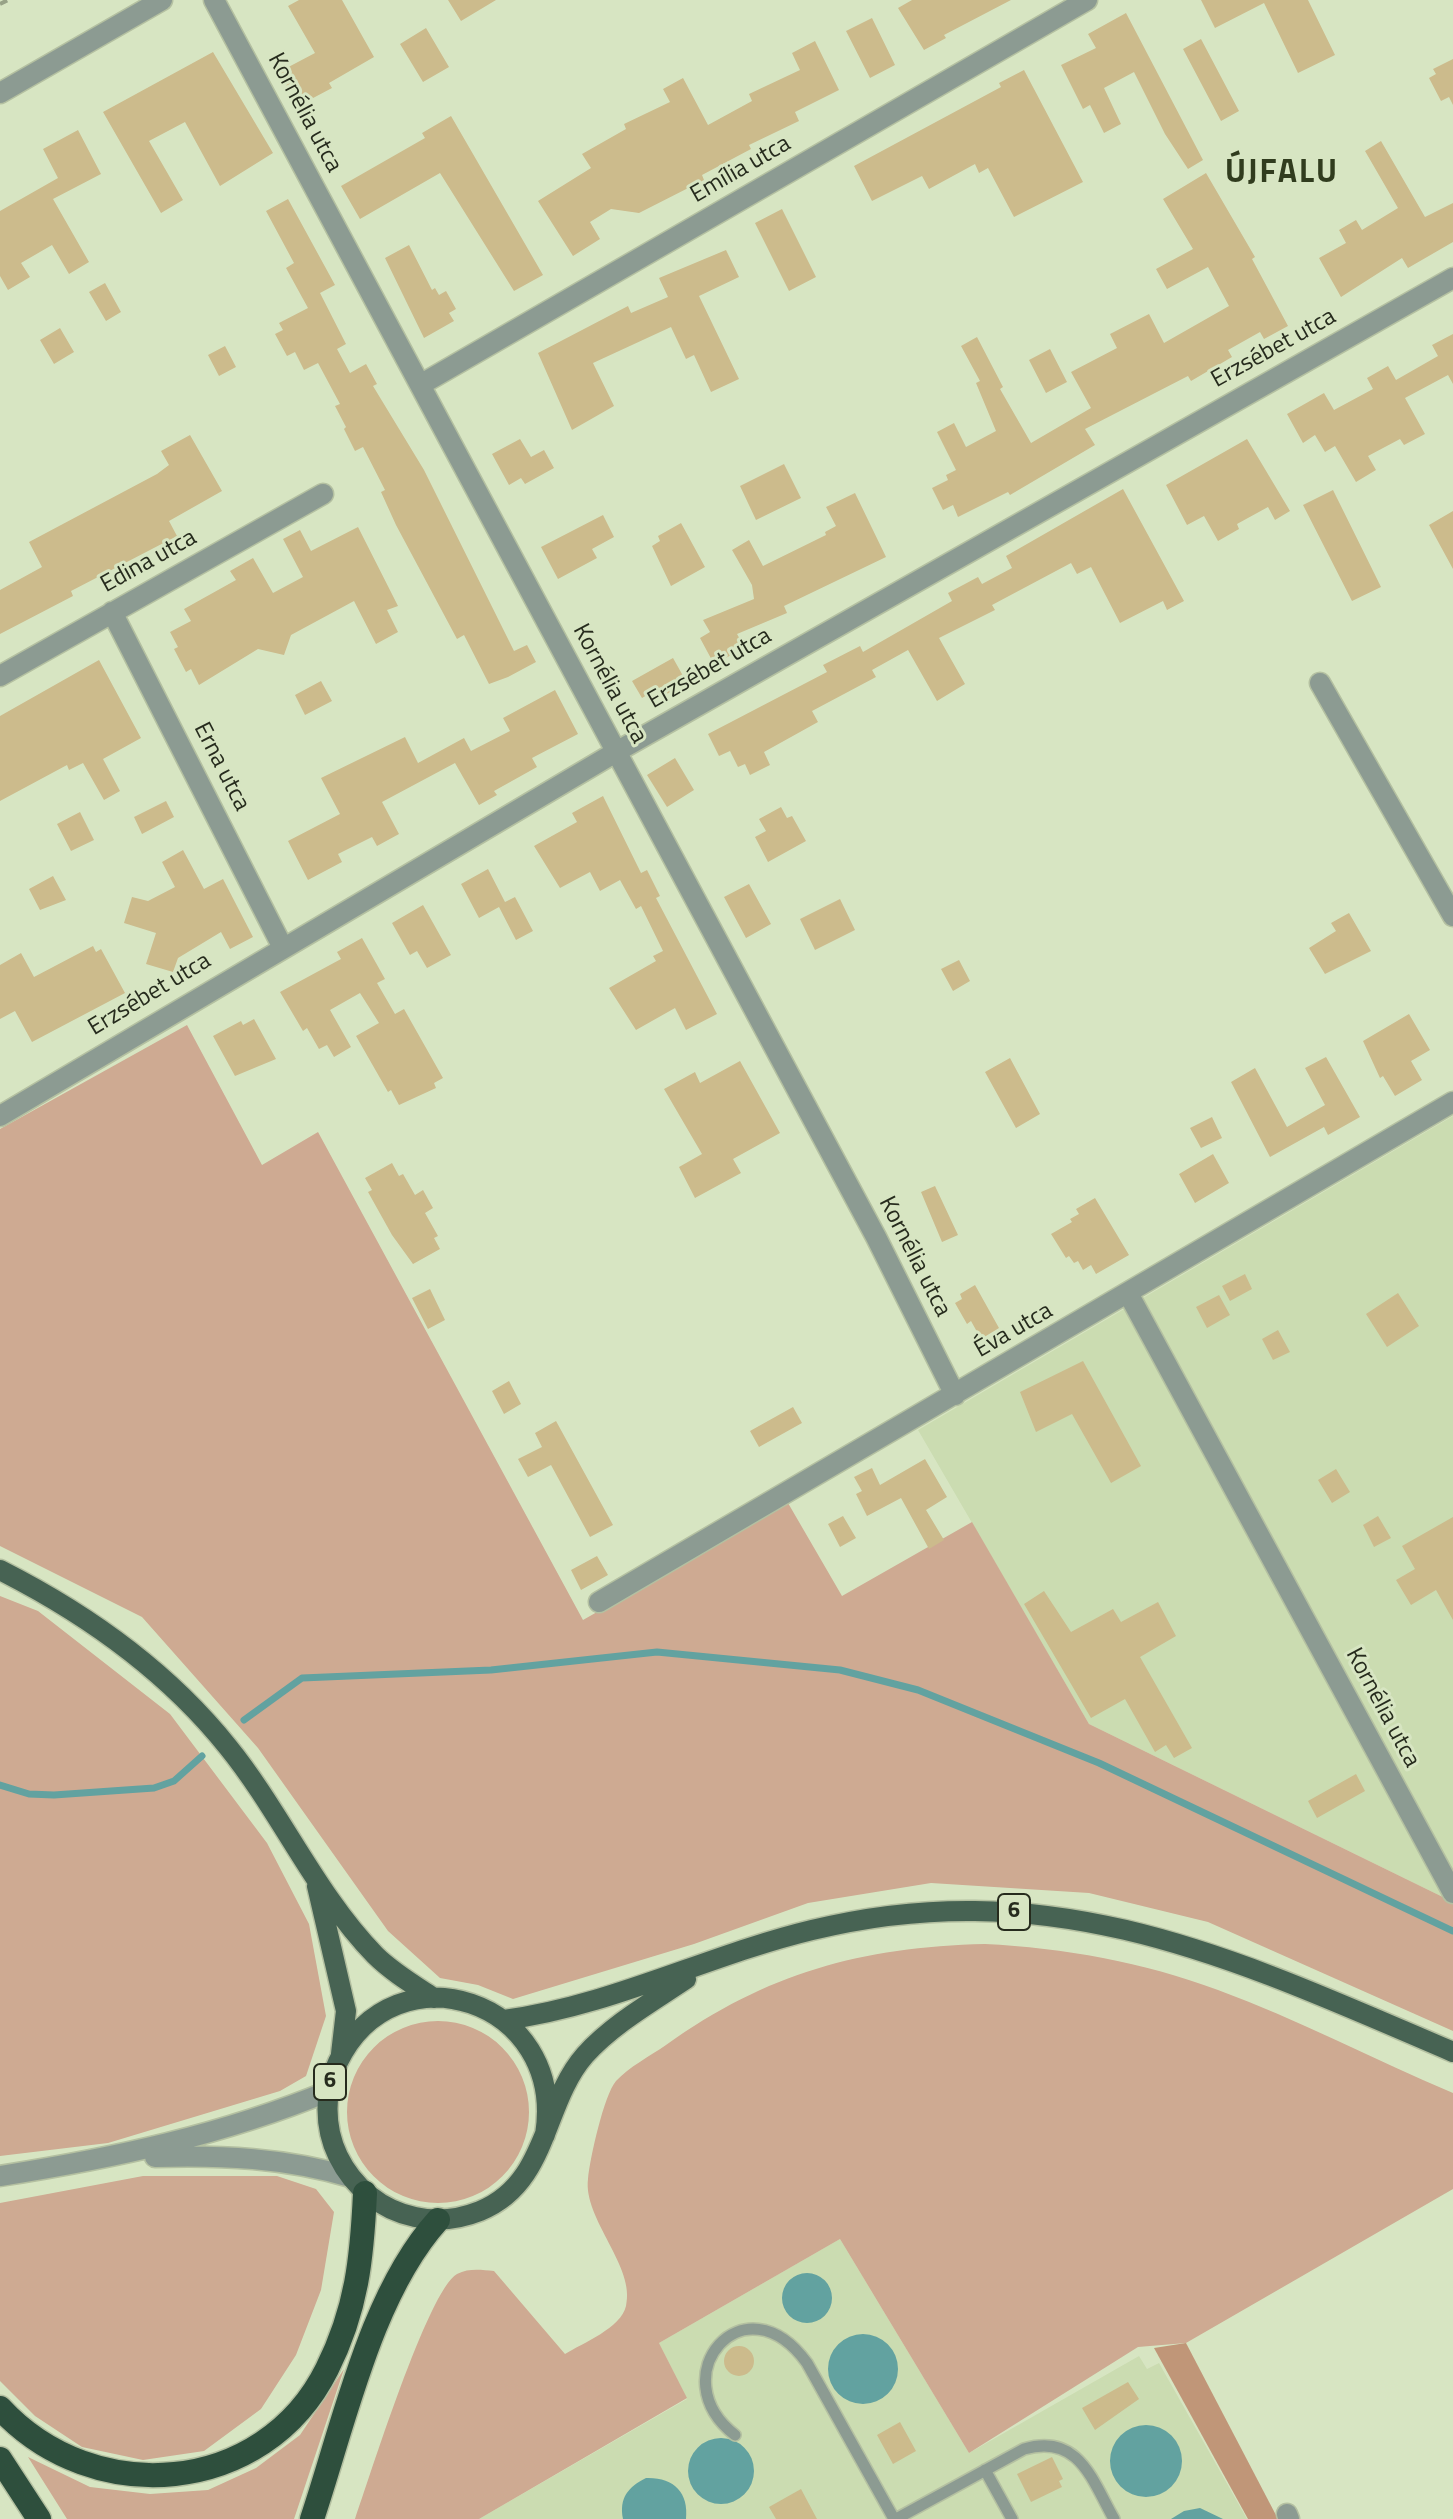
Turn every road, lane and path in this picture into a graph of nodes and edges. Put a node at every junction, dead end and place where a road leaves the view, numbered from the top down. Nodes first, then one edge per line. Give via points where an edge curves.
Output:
1 (8, 0) edge
2 (162, 0) edge
3 (214, 0) edge
4 (1087, 0) edge
5 (0, 4) edge
6 (0, 93) edge
7 (1453, 278) edge
8 (420, 385) junction
9 (323, 494) dead end
10 (112, 612) junction
11 (0, 676) edge
12 (1320, 683) dead end
13 (616, 752) junction
14 (1453, 916) edge
15 (282, 946) junction
16 (1453, 1102) edge
17 (0, 1116) edge
18 (1129, 1295) junction
19 (955, 1395) junction
20 (0, 1570) edge
21 (599, 1602) dead end
22 (313, 1874) junction
23 (1453, 1893) edge
24 (710, 1964) junction
25 (434, 1998) junction
26 (504, 2020) junction
27 (1453, 2052) edge
28 (341, 2056) junction
29 (329, 2091) junction
30 (545, 2135) junction
31 (119, 2157) junction
32 (0, 2176) edge
33 (358, 2185) junction
34 (438, 2220) junction
35 (0, 2408) edge
36 (735, 2435) dead end
37 (0, 2459) edge
38 (985, 2470) junction
39 (39, 2519) edge
40 (312, 2519) edge
41 (895, 2519) edge
42 (1012, 2519) edge
43 (1114, 2519) edge

1 - 5 path
2 - 6 street
3 - 8 street, Kornélia utca
4 - 8 street, Emília utca
7 - 13 street, Erzsébet utca
8 - 13 street, Kornélia utca
9 - 10 street, Edina utca
10 - 11 street, Edina utca
10 - 15 street, Erna utca
12 - 14 street
13 - 15 street, Erzsébet utca
13 - 19 street, Kornélia utca
15 - 17 street, Erzsébet utca
16 - 18 street, Éva utca
18 - 19 street, Éva utca
18 - 23 street, Kornélia utca
19 - 21 street, Éva utca
20 - 22 main road, 6 via 109,1636 203,1719 229,1748
22 - 25 main road, 6 via 375,1955
22 - 28 main road, 6 via 346,2011
24 - 26 main road, 6 via 582,2005
24 - 27 main road, 6 via 811,1930 865,1919 960,1911 1063,1916 1189,1946
24 - 30 main road, 6 via 634,2014 583,2057
25 - 26 main road, 6 via 464,2001
25 - 28 main road, 6 via 379,2014
26 - 30 main road, 6 via 520,2034 542,2071 549,2114
28 - 29 main road, 6
29 - 31 street via 225,2130
29 - 33 main road, 6 via 331,2136
30 - 34 main road, 6 via 533,2166 513,2191 471,2215
31 - 32 street
31 - 33 street via 218,2155 310,2165
33 - 34 main road, 6 via 399,2213
33 - 35 highway via 362,2264 340,2340 308,2399 255,2448 184,2475 121,2474 53,2451
34 - 40 highway via 397,2278
36 - 41 lane via 712,2409 707,2362 714,2347 739,2330 774,2331 807,2363
37 - 39 highway
38 - 41 lane
38 - 42 lane
38 - 43 lane via 1024,2449 1056,2445 1084,2465

